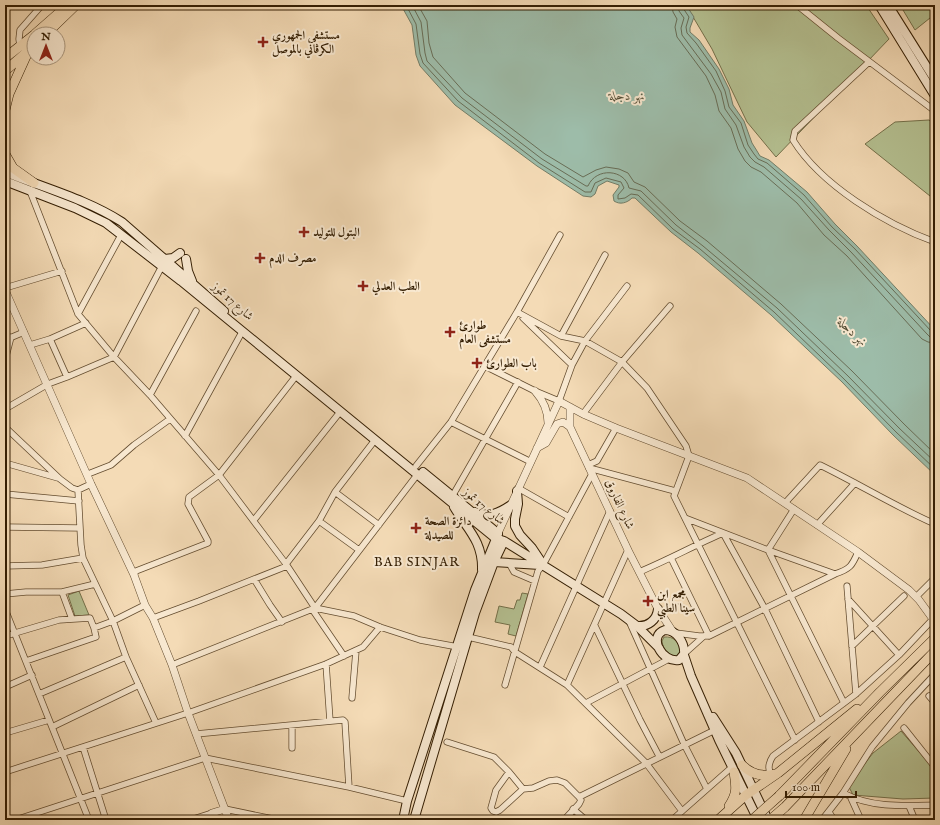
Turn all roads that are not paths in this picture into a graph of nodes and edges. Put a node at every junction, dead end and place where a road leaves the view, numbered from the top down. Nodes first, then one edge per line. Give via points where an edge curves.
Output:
1 (42, 5) edge
2 (68, 5) edge
3 (76, 5) edge
4 (797, 5) edge
5 (879, 5) edge
6 (888, 5) edge
7 (43, 26) edge
8 (54, 26) edge
9 (26, 47) edge
10 (26, 48) edge
11 (26, 49) edge
12 (26, 51) edge
13 (919, 54) junction
14 (5, 58) edge
15 (911, 58) junction
16 (869, 62) junction
17 (5, 72) edge
18 (935, 80) edge
19 (935, 96) edge
20 (5, 110) edge
21 (935, 111) edge
22 (5, 154) edge
23 (5, 172) edge
24 (5, 181) edge
25 (32, 187) junction
26 (77, 204) junction
27 (121, 235) junction
28 (560, 235) dead end
29 (935, 242) edge
30 (180, 253) dead end
31 (605, 255) dead end
32 (186, 259) dead end
33 (164, 263) junction
34 (62, 271) junction
35 (192, 282) junction
36 (627, 286) dead end
37 (6, 294) edge
38 (670, 306) dead end
39 (196, 311) dead end
40 (517, 312) junction
41 (78, 314) junction
42 (86, 323) junction
43 (24, 332) junction
44 (242, 332) junction
45 (561, 336) junction
46 (8, 339) edge
47 (50, 339) junction
48 (584, 341) junction
49 (30, 346) junction
50 (114, 356) junction
51 (5, 360) edge
52 (622, 362) junction
53 (572, 365) junction
54 (485, 366) junction
55 (296, 376) junction
56 (67, 377) junction
57 (518, 382) junction
58 (48, 384) junction
59 (534, 391) junction
60 (150, 395) junction
61 (559, 401) junction
62 (570, 407) junction
63 (5, 409) edge
64 (340, 412) junction
65 (583, 414) junction
66 (170, 419) junction
67 (450, 422) junction
68 (548, 425) junction
69 (5, 427) edge
70 (570, 427) junction
71 (616, 428) junction
72 (186, 436) junction
73 (484, 439) junction
74 (375, 440) junction
75 (537, 448) junction
76 (689, 456) junction
77 (531, 462) junction
78 (5, 463) edge
79 (590, 469) junction
80 (417, 470) junction
81 (88, 474) junction
82 (219, 474) junction
83 (60, 479) junction
84 (855, 482) junction
85 (92, 484) junction
86 (78, 490) junction
87 (517, 490) junction
88 (675, 491) junction
89 (335, 492) junction
90 (5, 494) edge
91 (452, 498) junction
92 (79, 501) junction
93 (785, 503) junction
94 (511, 505) junction
95 (794, 509) junction
96 (471, 510) junction
97 (610, 511) junction
98 (569, 517) junction
99 (685, 518) junction
100 (254, 520) junction
101 (319, 521) junction
102 (935, 524) edge
103 (379, 525) junction
104 (817, 525) junction
105 (5, 527) edge
106 (80, 528) junction
107 (723, 533) junction
108 (497, 536) junction
109 (504, 541) junction
110 (698, 544) junction
111 (360, 550) junction
112 (628, 550) junction
113 (768, 550) junction
114 (858, 552) junction
115 (83, 558) junction
116 (671, 558) junction
117 (494, 562) junction
118 (509, 563) junction
119 (287, 565) junction
120 (543, 565) junction
121 (5, 566) edge
122 (639, 572) junction
123 (835, 574) junction
124 (134, 575) junction
125 (482, 576) junction
126 (935, 578) edge
127 (254, 579) junction
128 (535, 580) junction
129 (95, 584) junction
130 (576, 585) junction
131 (847, 586) dead end
132 (62, 592) junction
133 (5, 594) edge
134 (790, 596) junction
135 (904, 596) dead end
136 (916, 597) junction
137 (848, 599) junction
138 (604, 602) junction
139 (145, 605) junction
140 (5, 608) edge
141 (314, 609) junction
142 (658, 609) junction
143 (765, 609) junction
144 (153, 618) junction
145 (72, 619) junction
146 (629, 620) junction
147 (934, 620) edge
148 (113, 621) junction
149 (282, 622) junction
150 (737, 623) junction
151 (873, 625) junction
152 (595, 626) junction
153 (637, 626) junction
154 (94, 628) junction
155 (380, 628) junction
156 (14, 633) junction
157 (674, 633) junction
158 (5, 636) edge
159 (707, 636) junction
160 (468, 637) junction
161 (934, 639) edge
162 (852, 646) junction
163 (458, 647) junction
164 (659, 648) junction
165 (356, 650) junction
166 (935, 651) edge
167 (515, 652) junction
168 (684, 655) junction
169 (899, 655) junction
170 (344, 656) junction
171 (126, 657) junction
172 (669, 659) junction
173 (26, 661) junction
174 (326, 664) junction
175 (172, 666) junction
176 (540, 667) junction
177 (650, 669) junction
178 (935, 674) edge
179 (32, 676) junction
180 (691, 676) junction
181 (623, 683) junction
182 (139, 685) junction
183 (505, 685) dead end
184 (567, 685) junction
185 (5, 688) edge
186 (880, 692) junction
187 (39, 694) junction
188 (856, 694) junction
189 (929, 696) dead end
190 (352, 698) dead end
191 (586, 703) junction
192 (703, 703) junction
193 (844, 703) junction
194 (935, 703) edge
195 (188, 713) junction
196 (49, 720) junction
197 (330, 721) junction
198 (819, 722) junction
199 (156, 723) junction
200 (292, 725) junction
201 (52, 727) junction
202 (904, 728) dead end
203 (715, 730) junction
204 (5, 733) edge
205 (196, 734) junction
206 (853, 736) junction
207 (795, 740) junction
208 (447, 742) dead end
209 (684, 744) junction
210 (83, 747) junction
211 (292, 748) dead end
212 (423, 751) junction
213 (62, 754) junction
214 (433, 755) junction
215 (659, 756) junction
216 (205, 758) junction
217 (646, 763) junction
218 (742, 765) junction
219 (935, 767) edge
220 (733, 770) junction
221 (5, 772) edge
222 (510, 772) junction
223 (774, 774) junction
224 (349, 787) junction
225 (522, 789) junction
226 (707, 789) junction
227 (98, 793) junction
228 (750, 793) junction
229 (843, 793) junction
230 (579, 797) junction
231 (851, 798) junction
232 (80, 799) junction
233 (408, 801) junction
234 (935, 805) edge
235 (909, 806) junction
236 (225, 809) junction
237 (573, 810) junction
238 (682, 811) junction
239 (828, 812) junction
240 (214, 816) edge
241 (721, 817) edge
242 (415, 818) edge
243 (578, 818) edge
244 (15, 820) edge
245 (88, 820) edge
246 (106, 820) edge
247 (190, 820) edge
248 (229, 820) edge
249 (278, 820) edge
250 (403, 820) edge
251 (427, 820) edge
252 (564, 820) edge
253 (586, 820) edge
254 (672, 820) edge
255 (752, 820) edge
256 (758, 820) edge
257 (769, 820) edge
258 (804, 820) edge
259 (822, 820) edge
260 (834, 820) edge
261 (861, 820) edge
262 (915, 820) edge

1 - 9 street via 20,30 19,39
2 - 7 main road
3 - 8 main road
4 - 16 street
5 - 15 main road
6 - 13 main road
10 - 14 main road
11 - 17 main road
12 - 20 main road
13 - 15 main road
13 - 18 main road
15 - 19 main road
16 - 21 street
16 - 29 street via 795,131 792,140 800,152 855,201 886,220
22 - 25 main road
23 - 25 main road, شارع 17 تموز
24 - 25 main road, شارع 17 تموز
25 - 26 main road, شارع 17 تموز
25 - 34 street
26 - 27 main road, شارع 17 تموز
26 - 33 main road, شارع 17 تموز via 122,222
27 - 33 main road, شارع 17 تموز
27 - 41 street
28 - 40 street
30 - 33 main road
31 - 45 street
32 - 35 main road
33 - 35 main road, شارع 17 تموز
33 - 44 main road, شارع 17 تموز
33 - 50 street
34 - 37 street
34 - 41 street
35 - 80 main road, شارع 17 تموز via 234,320
36 - 48 street
37 - 43 street
38 - 52 street
39 - 60 street
40 - 45 street
40 - 53 street
40 - 54 street
41 - 42 street
42 - 47 street
42 - 50 street
43 - 46 street
43 - 49 street
44 - 55 main road, شارع 17 تموز
44 - 72 street
45 - 48 street
46 - 51 street
47 - 49 street
47 - 56 street
48 - 52 street
48 - 53 street
49 - 58 street
50 - 56 street
50 - 60 street
52 - 65 street
52 - 76 street via 647,388 686,446
53 - 61 street
54 - 57 street
54 - 67 street
55 - 64 main road, شارع 17 تموز
55 - 82 street
56 - 58 street
57 - 59 street
57 - 73 street
58 - 63 street
58 - 81 street
59 - 61 street
59 - 68 street via 545,407
60 - 66 street
61 - 62 street
61 - 68 street
62 - 65 street
62 - 70 street
64 - 74 main road, شارع 17 تموز
64 - 100 street
65 - 71 street
66 - 72 street
66 - 81 street via 111,465
67 - 73 street
67 - 80 street
68 - 75 street
69 - 83 street
70 - 75 street via 563,422 557,424 546,443
70 - 79 street, شارع الفاروق
71 - 76 street
71 - 79 street
72 - 82 street
73 - 77 street
73 - 91 street
74 - 80 main road, شارع 17 تموز
74 - 89 street
75 - 77 street
76 - 88 street
76 - 93 street via 748,478
77 - 87 street
78 - 83 street
79 - 88 street
79 - 97 street, شارع الفاروق
79 - 98 street
80 - 91 main road, شارع 17 تموز
80 - 103 street
81 - 85 street
82 - 100 street
82 - 124 street via 188,499 188,504 208,539 208,544 136,571
83 - 86 street
84 - 93 street via 820,465
84 - 102 street via 915,516
84 - 104 street
85 - 86 street
85 - 124 street
86 - 92 street
87 - 94 street
87 - 98 street
87 - 120 main road via 515,526
88 - 99 street via 674,496
89 - 101 street
89 - 103 street
90 - 92 street
91 - 96 main road, شارع 17 تموز
91 - 108 main road, شارع 17 تموز
91 - 125 main road via 477,541 482,561
92 - 106 street
93 - 95 street
94 - 96 main road via 489,515
94 - 108 street
95 - 104 street
95 - 113 street
96 - 108 main road, شارع 17 تموز
97 - 112 street, شارع الفاروق
97 - 130 street
98 - 120 street
99 - 107 street
99 - 110 street
100 - 119 street
101 - 111 street
101 - 119 street
103 - 111 street
104 - 114 street
105 - 106 street
106 - 115 street
107 - 110 street
107 - 113 street
107 - 143 street
108 - 109 main road, شارع 17 تموز
108 - 125 main road
109 - 117 main road
109 - 120 main road, شارع 17 تموز
110 - 116 street
110 - 150 street
111 - 141 street
112 - 122 street, شارع الفاروق
112 - 138 street
113 - 123 street
113 - 134 street
114 - 123 street via 852,566
114 - 136 street
115 - 121 street via 42,565
115 - 129 street
116 - 122 street
116 - 159 street
117 - 118 main road
117 - 160 main road
118 - 120 main road
118 - 128 street via 514,572
119 - 127 street
119 - 141 street
120 - 128 street
120 - 130 main road, شارع 17 تموز
122 - 142 street, شارع الفاروق
123 - 134 street
124 - 139 street
125 - 163 main road via 475,590
126 - 136 street
127 - 144 street
127 - 149 street
128 - 167 street
129 - 132 street
129 - 148 street
130 - 138 main road, شارع الفاروق
130 - 176 street
131 - 137 street
132 - 133 street
132 - 145 street
134 - 143 street
134 - 193 street
135 - 151 street
136 - 147 street
137 - 151 street
137 - 162 street
138 - 146 main road, شارع الفاروق
138 - 152 street
139 - 144 street
139 - 148 street
140 - 156 street
141 - 149 street
141 - 155 street via 354,616
141 - 170 street
142 - 153 main road via 653,621 647,625
142 - 157 street, شارع الفاروق
143 - 150 street
143 - 198 street
144 - 175 street
145 - 154 street via 90,618
145 - 156 street via 59,620
146 - 153 main road, شارع الفاروق
146 - 177 street
147 - 169 street
148 - 154 street
148 - 171 street
149 - 175 street
150 - 159 street
150 - 207 street
151 - 162 street
151 - 169 street
152 - 181 street
152 - 184 street
153 - 164 main road, شارع الفاروق
154 - 173 street via 96,637
155 - 163 street via 420,640
155 - 165 street via 363,647
156 - 158 street
156 - 173 street
157 - 159 street
157 - 164 main road via 665,630 659,633
157 - 168 main road, شارع الفاروق via 683,645
159 - 168 street
160 - 167 street via 511,647
160 - 214 main road
161 - 186 main road
162 - 188 street
163 - 212 main road
164 - 172 main road, شارع الفاروق
165 - 170 street
165 - 190 street
166 - 206 main road
167 - 176 street
167 - 183 street
168 - 172 main road via 679,660
168 - 180 main road, شارع الفاروق
169 - 188 street
170 - 174 street
171 - 182 street
171 - 187 street
172 - 177 street
172 - 180 main road, شارع الفاروق
173 - 179 street
174 - 195 street
174 - 197 street
175 - 195 street
176 - 184 street
177 - 181 street
177 - 209 street
178 - 229 street via 872,747
179 - 185 street
179 - 187 street
180 - 192 main road, شارع الفاروق
181 - 191 street
181 - 215 street
182 - 199 street
182 - 201 street
184 - 191 street
186 - 223 main road
186 - 255 main road, bridge via 779,796
187 - 196 street
188 - 193 street
189 - 194 street
191 - 217 street
192 - 203 main road, شارع الفاروق
192 - 218 main road, شارع الفاروق
193 - 198 street
195 - 199 street
195 - 205 street
196 - 201 street
196 - 204 street
197 - 200 street
197 - 224 street via 345,722
198 - 207 street
199 - 210 street
200 - 205 street
200 - 211 street
201 - 213 street
202 - 219 street
203 - 209 street
203 - 220 main road, شارع الفاروق
205 - 216 street
206 - 257 main road via 785,807
206 - 258 main road
207 - 223 street via 771,759 769,768
208 - 222 street via 494,757
209 - 215 street
209 - 226 street
210 - 213 street
210 - 227 street
212 - 214 main road
212 - 233 main road
213 - 221 street
213 - 232 street
214 - 242 main road
215 - 217 street
216 - 224 street
216 - 227 street
216 - 236 street
217 - 230 street
217 - 238 street
218 - 223 main road via 762,776
218 - 228 main road, شارع الفاروق
220 - 226 street
220 - 228 main road, شارع الفاروق
220 - 241 main road via 735,797
222 - 225 street
222 - 225 street via 496,790 491,808 493,811 500,810
223 - 228 main road
224 - 233 street
225 - 230 street via 557,780 565,783
226 - 238 street
227 - 232 street
227 - 246 street
228 - 241 main road
228 - 256 main road, شارع الفاروق
228 - 257 main road, شارع الفاروق
229 - 231 street
229 - 239 street
230 - 237 street via 581,800
231 - 235 street via 871,803
231 - 261 street
232 - 244 street
232 - 245 street
233 - 250 main road
234 - 235 street
235 - 262 street
236 - 240 street
236 - 248 street
236 - 249 street
237 - 243 street
237 - 252 street
238 - 254 street
239 - 259 street
239 - 260 street
240 - 247 street
242 - 251 street
243 - 253 street

